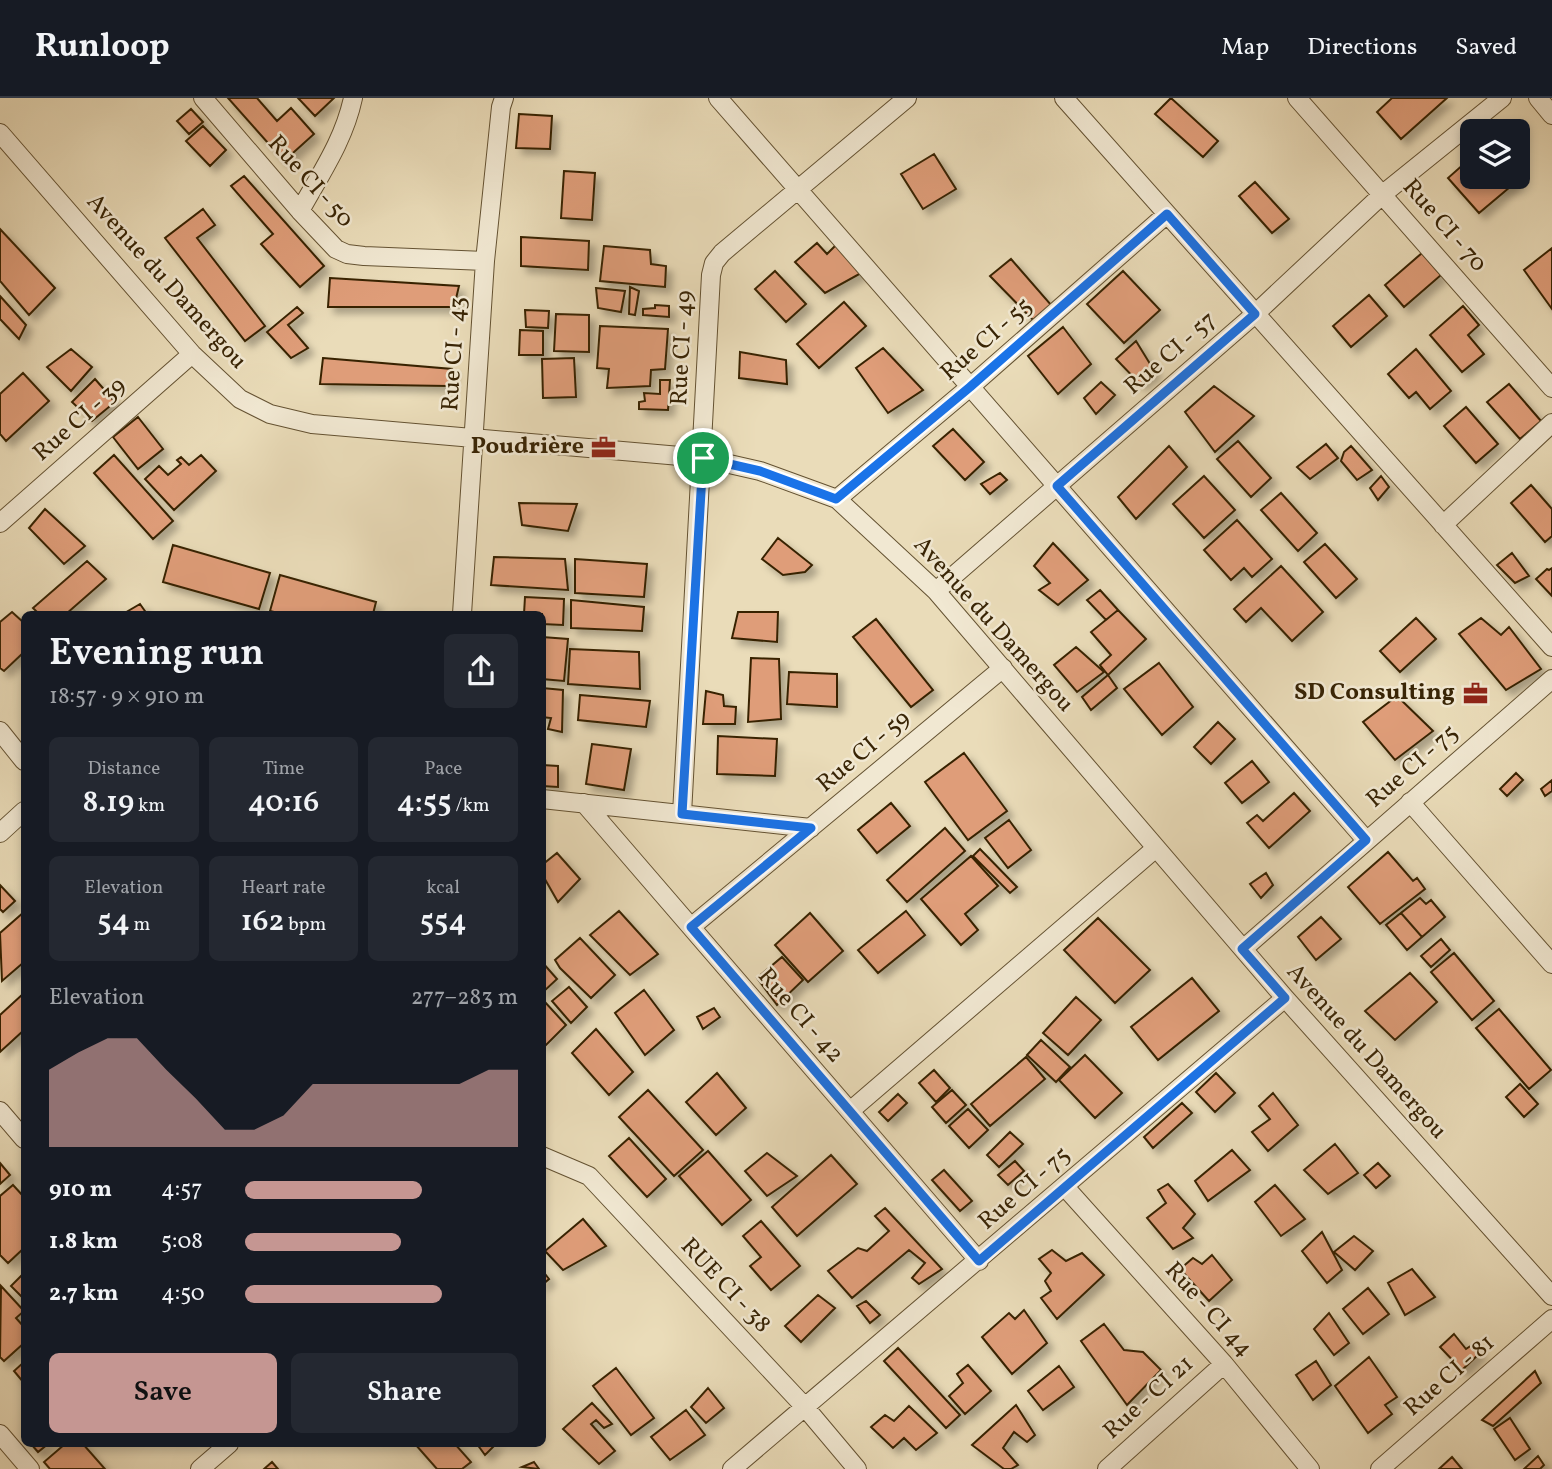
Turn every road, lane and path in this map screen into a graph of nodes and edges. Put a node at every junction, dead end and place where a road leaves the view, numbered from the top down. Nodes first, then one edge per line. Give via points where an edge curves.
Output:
1 (204, 98) edge
2 (354, 98) edge
3 (504, 98) edge
4 (718, 98) edge
5 (907, 98) edge
6 (1064, 98) edge
7 (1297, 98) edge
8 (1502, 98) edge
9 (1538, 98) edge
10 (1552, 115) edge
11 (0, 133) edge
12 (799, 191) junction
13 (1383, 194) junction
14 (300, 211) junction
15 (1167, 214) junction
16 (485, 261) junction
17 (1255, 314) junction
18 (192, 354) junction
19 (970, 387) junction
20 (1552, 388) edge
21 (1552, 424) edge
22 (474, 438) junction
23 (703, 458) junction
24 (1057, 486) junction
25 (836, 499) junction
26 (0, 523) edge
27 (1443, 525) junction
28 (936, 591) junction
29 (462, 611) edge
30 (1552, 647) edge
31 (1003, 668) junction
32 (1552, 679) edge
33 (0, 731) edge
34 (21, 757) edge
35 (546, 799) edge
36 (1410, 802) junction
37 (584, 803) junction
38 (21, 814) edge
39 (682, 814) junction
40 (811, 828) junction
41 (0, 833) edge
42 (1366, 840) junction
43 (1156, 848) junction
44 (691, 927) junction
45 (1242, 949) junction
46 (1552, 964) edge
47 (1285, 998) junction
48 (0, 1111) edge
49 (850, 1111) junction
50 (21, 1136) edge
51 (546, 1159) edge
52 (1065, 1187) junction
53 (979, 1261) junction
54 (1552, 1296) edge
55 (1552, 1319) edge
56 (1224, 1364) junction
57 (804, 1406) junction
58 (0, 1434) edge
59 (226, 1447) edge
60 (30, 1469) edge
61 (201, 1469) edge
62 (732, 1469) edge
63 (857, 1469) edge
64 (1107, 1469) edge
65 (1310, 1469) edge
66 (1380, 1469) edge

1 - 14 street, Rue CI - 50
2 - 14 street via 337,147
3 - 16 street, Rue CI - 43
4 - 12 street
5 - 12 street, Rue CI - 49
6 - 15 street
7 - 13 street, Rue CI - 70
8 - 13 street, Rue CI - 57
9 - 10 street
11 - 18 street, Avenue du Damergou
12 - 19 street
12 - 23 street, Rue CI - 49 via 714,263
13 - 17 street, Rue CI - 57
13 - 20 street, Rue CI - 70
14 - 16 street, Rue CI - 50 via 336,249 347,254
15 - 17 street
15 - 19 street, Rue CI - 55
16 - 22 street, Rue CI - 43
17 - 24 street, Rue CI - 57
17 - 27 street
18 - 22 street, Avenue du Damergou via 240,399 270,414 312,424
18 - 26 street, Rue CI - 39
19 - 24 street
19 - 25 street, Rue CI - 55
21 - 27 street
22 - 23 street, Avenue du Damergou
22 - 29 street, Rue CI - 43
23 - 25 street, Avenue du Damergou via 760,471
23 - 39 street, Rue CI - 49
24 - 28 street, Rue CI - 57
24 - 42 street
25 - 28 street, Avenue du Damergou
27 - 30 street
28 - 31 street, Avenue du Damergou
31 - 40 street, Rue CI - 59
31 - 43 street, Avenue du Damergou
32 - 36 street, Rue CI - 75
33 - 34 street
35 - 37 street
36 - 42 street, Rue CI - 75
36 - 46 street
37 - 39 street
37 - 44 street, Rue CI - 42
38 - 41 street
39 - 40 street
40 - 44 street, Rue CI - 59
42 - 45 street, Rue CI - 75
43 - 45 street, Avenue du Damergou
43 - 49 street
44 - 49 street, Rue CI - 42
45 - 47 street, Avenue du Damergou
47 - 52 street, Rue CI - 75
47 - 54 street, Avenue du Damergou
48 - 50 street
49 - 53 street, Rue CI - 42
51 - 57 street, RUE CI - 38 via 589,1176
52 - 53 street, Rue CI - 75
52 - 56 street, Rue - CI 44
53 - 57 street, Rue CI - 75
55 - 66 street, Rue CI - 81
56 - 64 street, Rue - CI 21
56 - 65 street, Rue - CI 44
57 - 62 street, Rue CI - 75
57 - 63 street, RUE CI - 38
58 - 60 street
59 - 61 street

